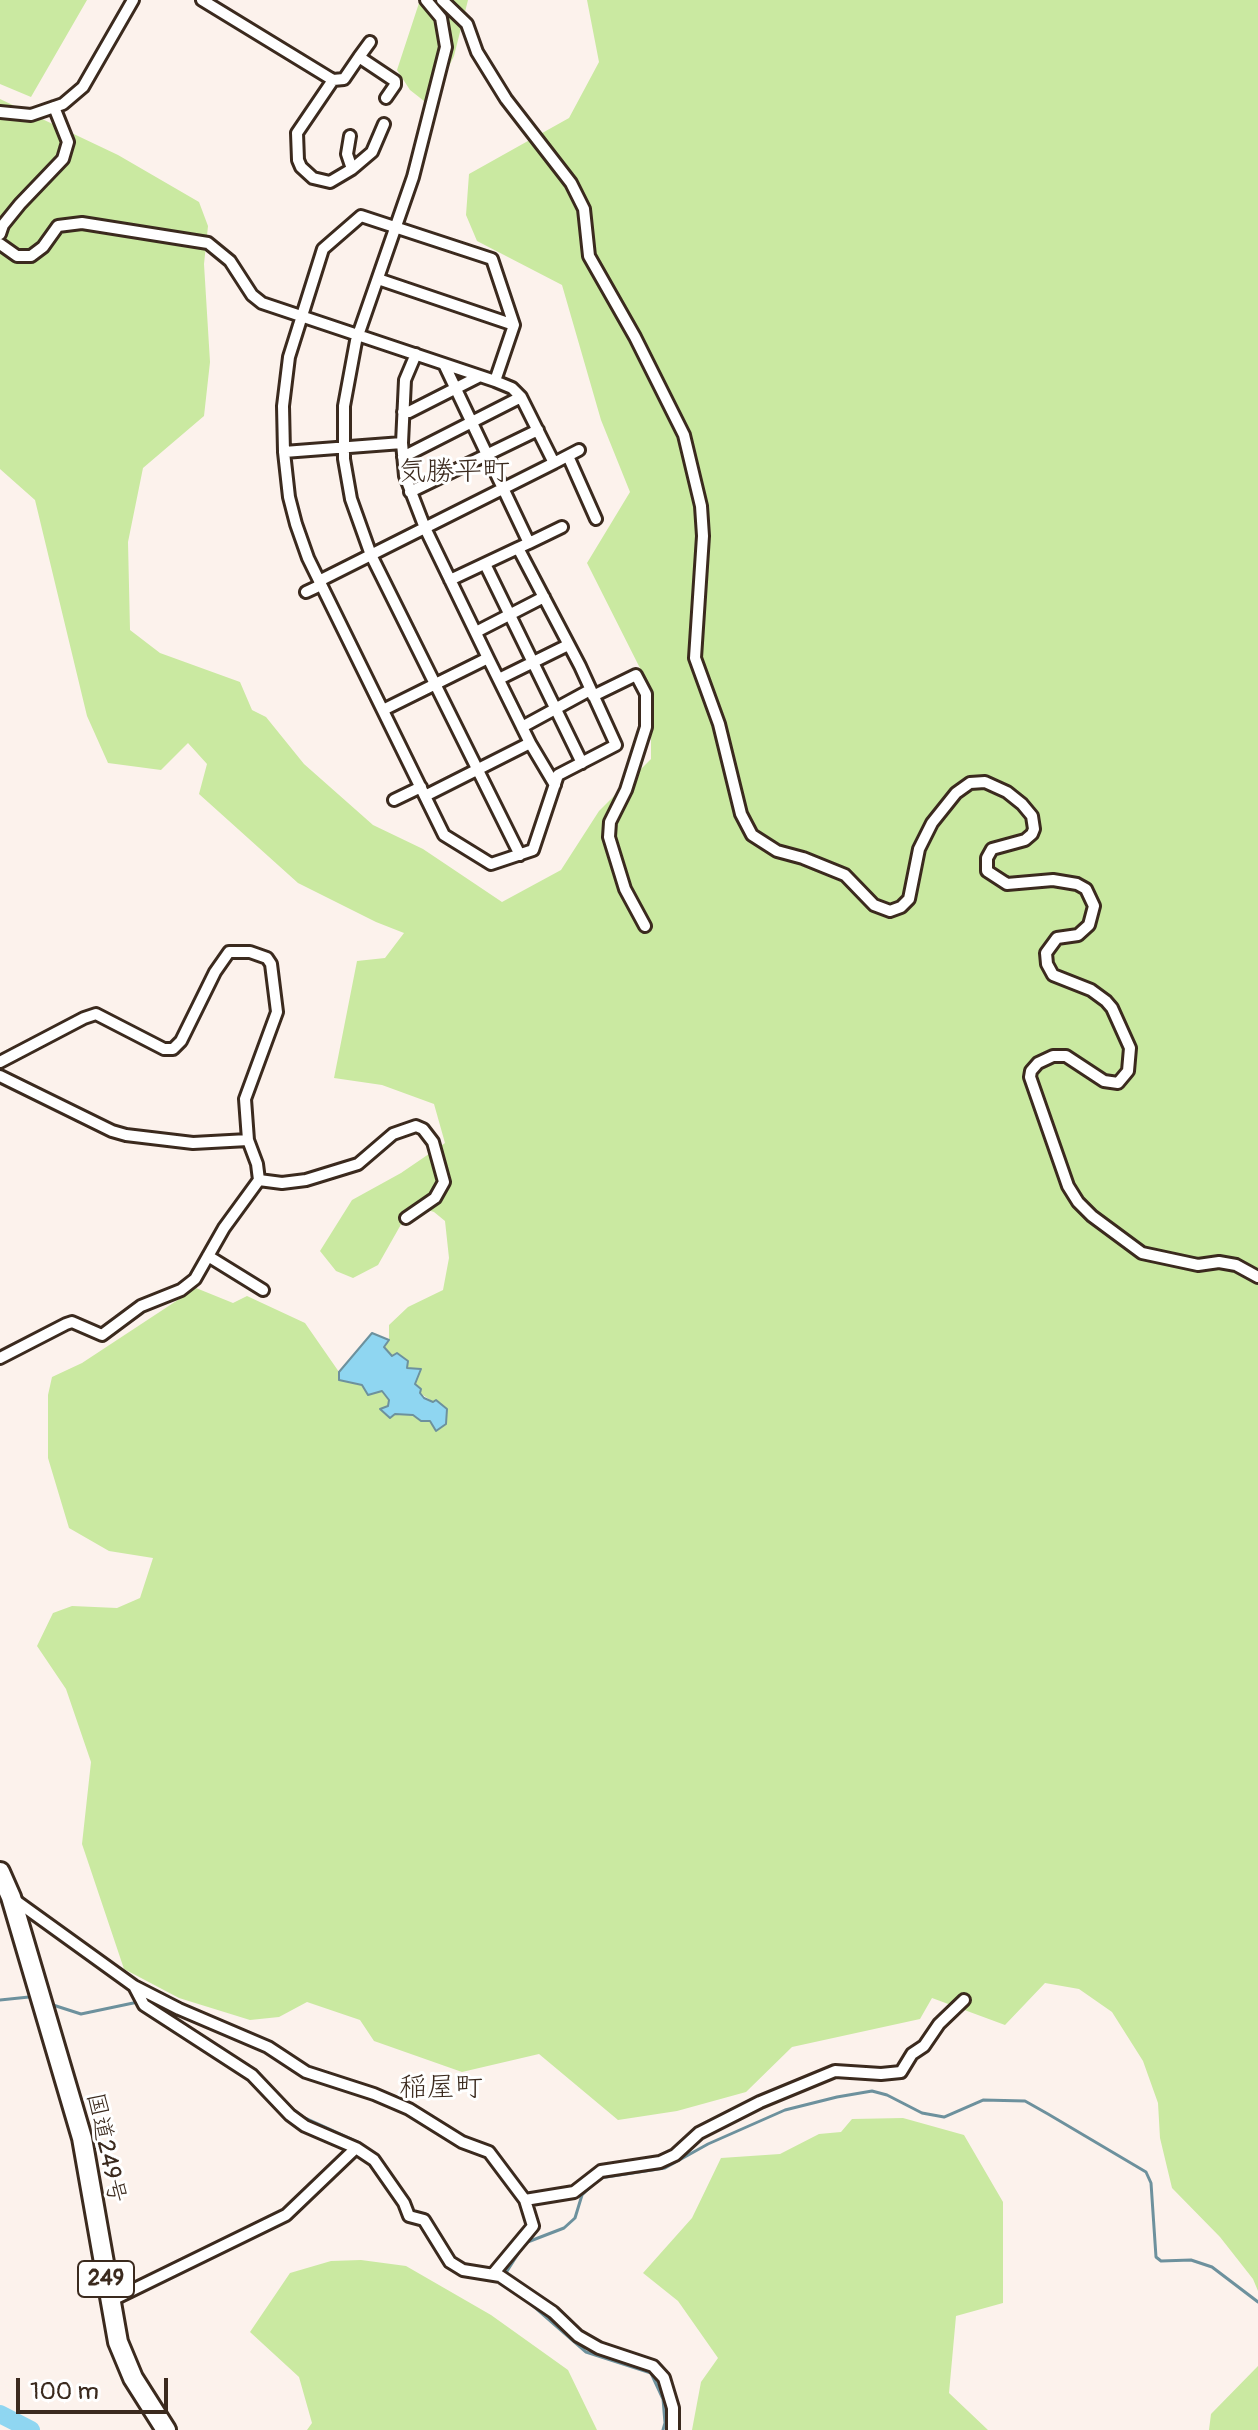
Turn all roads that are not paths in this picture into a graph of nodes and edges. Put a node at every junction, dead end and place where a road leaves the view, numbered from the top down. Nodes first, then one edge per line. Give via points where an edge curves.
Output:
1 (133, 0) edge
2 (202, 0) edge
3 (426, 0) edge
4 (442, 0) edge
5 (370, 42) dead end
6 (359, 57) junction
7 (333, 80) junction
8 (386, 98) dead end
9 (54, 107) junction
10 (0, 112) edge
11 (384, 124) dead end
12 (350, 136) dead end
13 (352, 169) junction
14 (396, 228) junction
15 (0, 234) edge
16 (0, 244) edge
17 (378, 279) junction
18 (301, 317) junction
19 (514, 325) junction
20 (359, 334) junction
21 (416, 354) junction
22 (444, 364) junction
23 (480, 376) junction
24 (495, 381) junction
25 (455, 388) junction
26 (521, 397) junction
27 (403, 412) junction
28 (472, 423) junction
29 (538, 430) junction
30 (402, 443) junction
31 (344, 447) junction
32 (579, 450) dead end
33 (284, 452) junction
34 (487, 455) junction
35 (568, 456) junction
36 (403, 457) junction
37 (554, 463) junction
38 (503, 490) junction
39 (410, 492) junction
40 (596, 519) dead end
41 (562, 527) dead end
42 (425, 528) junction
43 (529, 543) junction
44 (518, 548) junction
45 (371, 555) junction
46 (485, 564) junction
47 (450, 580) junction
48 (320, 583) junction
49 (306, 592) dead end
50 (544, 597) junction
51 (510, 614) junction
52 (476, 632) junction
53 (568, 645) junction
54 (488, 658) junction
55 (533, 662) junction
56 (499, 679) junction
57 (435, 683) junction
58 (591, 693) junction
59 (383, 710) junction
60 (558, 710) junction
61 (522, 727) junction
62 (530, 743) junction
63 (582, 763) junction
64 (477, 769) junction
65 (555, 785) junction
66 (423, 792) junction
67 (394, 800) dead end
68 (520, 855) junction
69 (645, 926) dead end
70 (0, 1062) edge
71 (0, 1076) edge
72 (248, 1140) junction
73 (259, 1180) junction
74 (406, 1218) dead end
75 (208, 1256) junction
76 (1258, 1277) edge
77 (263, 1290) dead end
78 (0, 1358) edge
79 (0, 1872) edge
80 (11, 1897) junction
81 (139, 1995) junction
82 (964, 2000) dead end
83 (356, 2148) junction
84 (525, 2200) junction
85 (499, 2277) junction
86 (110, 2301) junction
87 (166, 2430) edge
88 (673, 2430) edge

1 - 9 street via 83,87
2 - 7 street
3 - 14 street via 441,18 446,47
4 - 76 street via 467,24 477,52 506,99 571,183 584,209 589,256 684,435 703,536 695,658 719,724 741,814 752,835 777,851 845,875 874,905 890,911 909,899 919,849 956,793 970,783 985,782 1022,804 1032,816 1032,834 992,849 987,871 1007,884 1053,880 1086,889 1094,906 1089,925 1078,935 1057,938 1046,953 1047,964 1053,975 1106,1001 1131,1056 1118,1083 1104,1081 1066,1056 1053,1056 1031,1071 1068,1186 1092,1216 1142,1253 1198,1265 1236,1265
5 - 6 street
6 - 7 street via 344,79
6 - 8 street via 395,81
7 - 13 street via 297,133 296,152 301,167 325,182
9 - 10 street via 31,115
9 - 15 street via 68,142 63,159
11 - 13 street via 372,152
12 - 13 street via 347,154
14 - 17 street
14 - 18 street via 361,216 323,249
14 - 19 street via 492,259
16 - 18 street via 17,256 31,256 58,226 82,223 201,240 220,250 257,299
17 - 19 street
17 - 20 street
18 - 20 street
18 - 33 street via 283,406
19 - 24 street
20 - 21 street
20 - 31 street via 344,406
21 - 22 street
21 - 27 street via 405,380
22 - 23 street
22 - 25 street
23 - 24 street
23 - 25 street
24 - 26 street
25 - 27 street
25 - 28 street
26 - 28 street
26 - 29 street
27 - 30 street
28 - 34 street
28 - 36 street
29 - 34 street
29 - 37 street
30 - 31 street
30 - 36 street
31 - 33 street
31 - 45 street via 351,499
32 - 35 street
33 - 48 street via 296,524
34 - 38 street
34 - 39 street
35 - 37 street
35 - 40 street
36 - 39 street
37 - 38 street
38 - 42 street
38 - 43 street
39 - 42 street
41 - 43 street
42 - 45 street
42 - 47 street
43 - 44 street
44 - 46 street
44 - 50 street
45 - 48 street
45 - 57 street
46 - 47 street
46 - 51 street
47 - 52 street
48 - 49 street
48 - 59 street
50 - 51 street
50 - 53 street
51 - 52 street
51 - 55 street
52 - 54 street
53 - 55 street
53 - 58 street
54 - 56 street
54 - 57 street
55 - 56 street
55 - 60 street
56 - 61 street
57 - 59 street
57 - 64 street
58 - 60 street
58 - 63 street via 616,745
58 - 69 street via 636,675 646,694 646,727 609,837 625,889
59 - 66 street
60 - 61 street
60 - 63 street
61 - 62 street
62 - 64 street
62 - 65 street
63 - 65 street via 558,775
64 - 66 street
64 - 68 street
65 - 68 street via 537,846
66 - 67 street
66 - 68 street via 447,838 491,864
70 - 72 street via 96,1014 173,1049 222,958 235,950 250,952 271,964 277,1012 245,1099
71 - 72 street via 126,1135 193,1143
72 - 73 street
73 - 74 street via 306,1180 358,1164 393,1134 416,1126 433,1142 444,1182 435,1198
73 - 75 street
75 - 77 street
75 - 78 street via 195,1279 181,1290 141,1306 108,1333 72,1322
79 - 80 highway, 国道249号 / 249
80 - 81 street
80 - 86 highway, 国道249号 / 249 via 82,2138
81 - 83 street via 252,2075 305,2126
81 - 84 street via 268,2047 306,2072 409,2109 489,2152
82 - 84 street via 901,2072 835,2071 699,2133 660,2162 601,2171 574,2192
83 - 85 street via 374,2160 409,2216 419,2219 450,2262
83 - 86 street via 286,2215
84 - 85 street via 533,2226
85 - 88 street via 553,2312 578,2336 653,2366 664,2378
86 - 87 highway, 国道249号 / 249 via 124,2360

